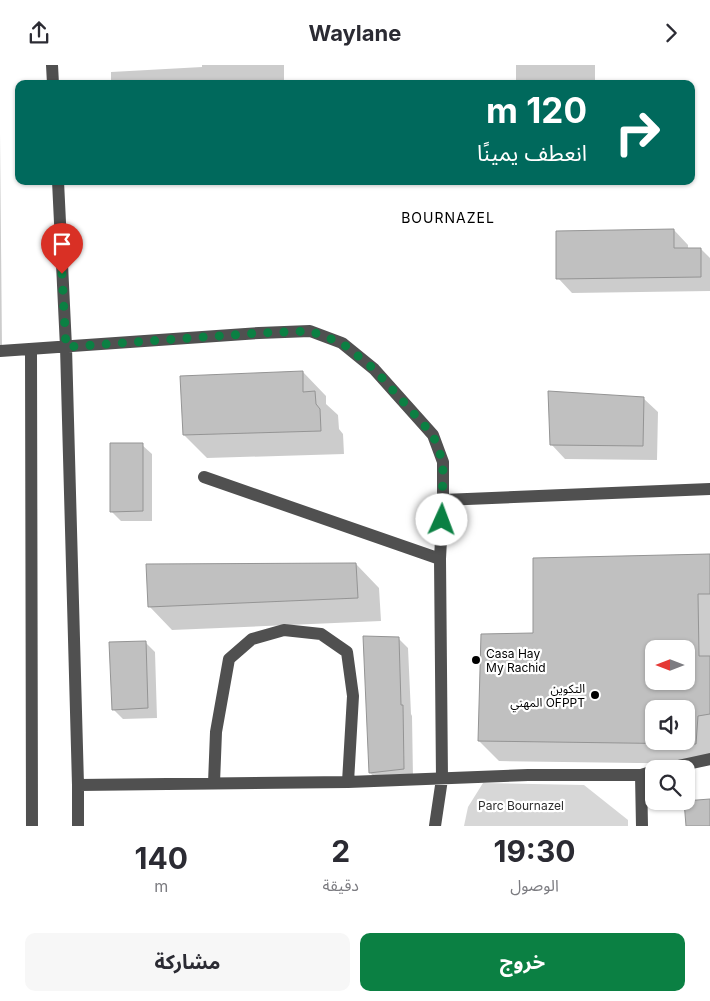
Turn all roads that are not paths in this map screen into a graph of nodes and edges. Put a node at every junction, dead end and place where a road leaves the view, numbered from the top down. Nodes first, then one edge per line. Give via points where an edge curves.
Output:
1 (52, 65) edge
2 (53, 80) edge
3 (58, 185) edge
4 (66, 347) junction
5 (31, 349) junction
6 (0, 351) edge
7 (204, 477) dead end
8 (710, 489) edge
9 (443, 500) junction
10 (440, 559) junction
11 (710, 759) edge
12 (695, 762) edge
13 (645, 773) edge
14 (442, 779) junction
15 (348, 781) junction
16 (214, 783) junction
17 (78, 785) junction
18 (645, 800) edge
19 (32, 826) edge
20 (78, 826) edge
21 (435, 826) edge
22 (642, 826) edge

1 - 2 street
3 - 4 street
4 - 5 street
4 - 9 street via 310,331 342,343 374,369 433,435 443,462
4 - 17 street
5 - 6 street
5 - 19 street
7 - 10 street
8 - 9 street
9 - 10 street
10 - 14 street
11 - 12 street
13 - 14 street
14 - 15 street
14 - 21 street
15 - 16 street
15 - 16 street via 353,696 347,652 321,634 284,630 252,639 229,659 216,732
16 - 17 street
17 - 20 street
18 - 22 street

